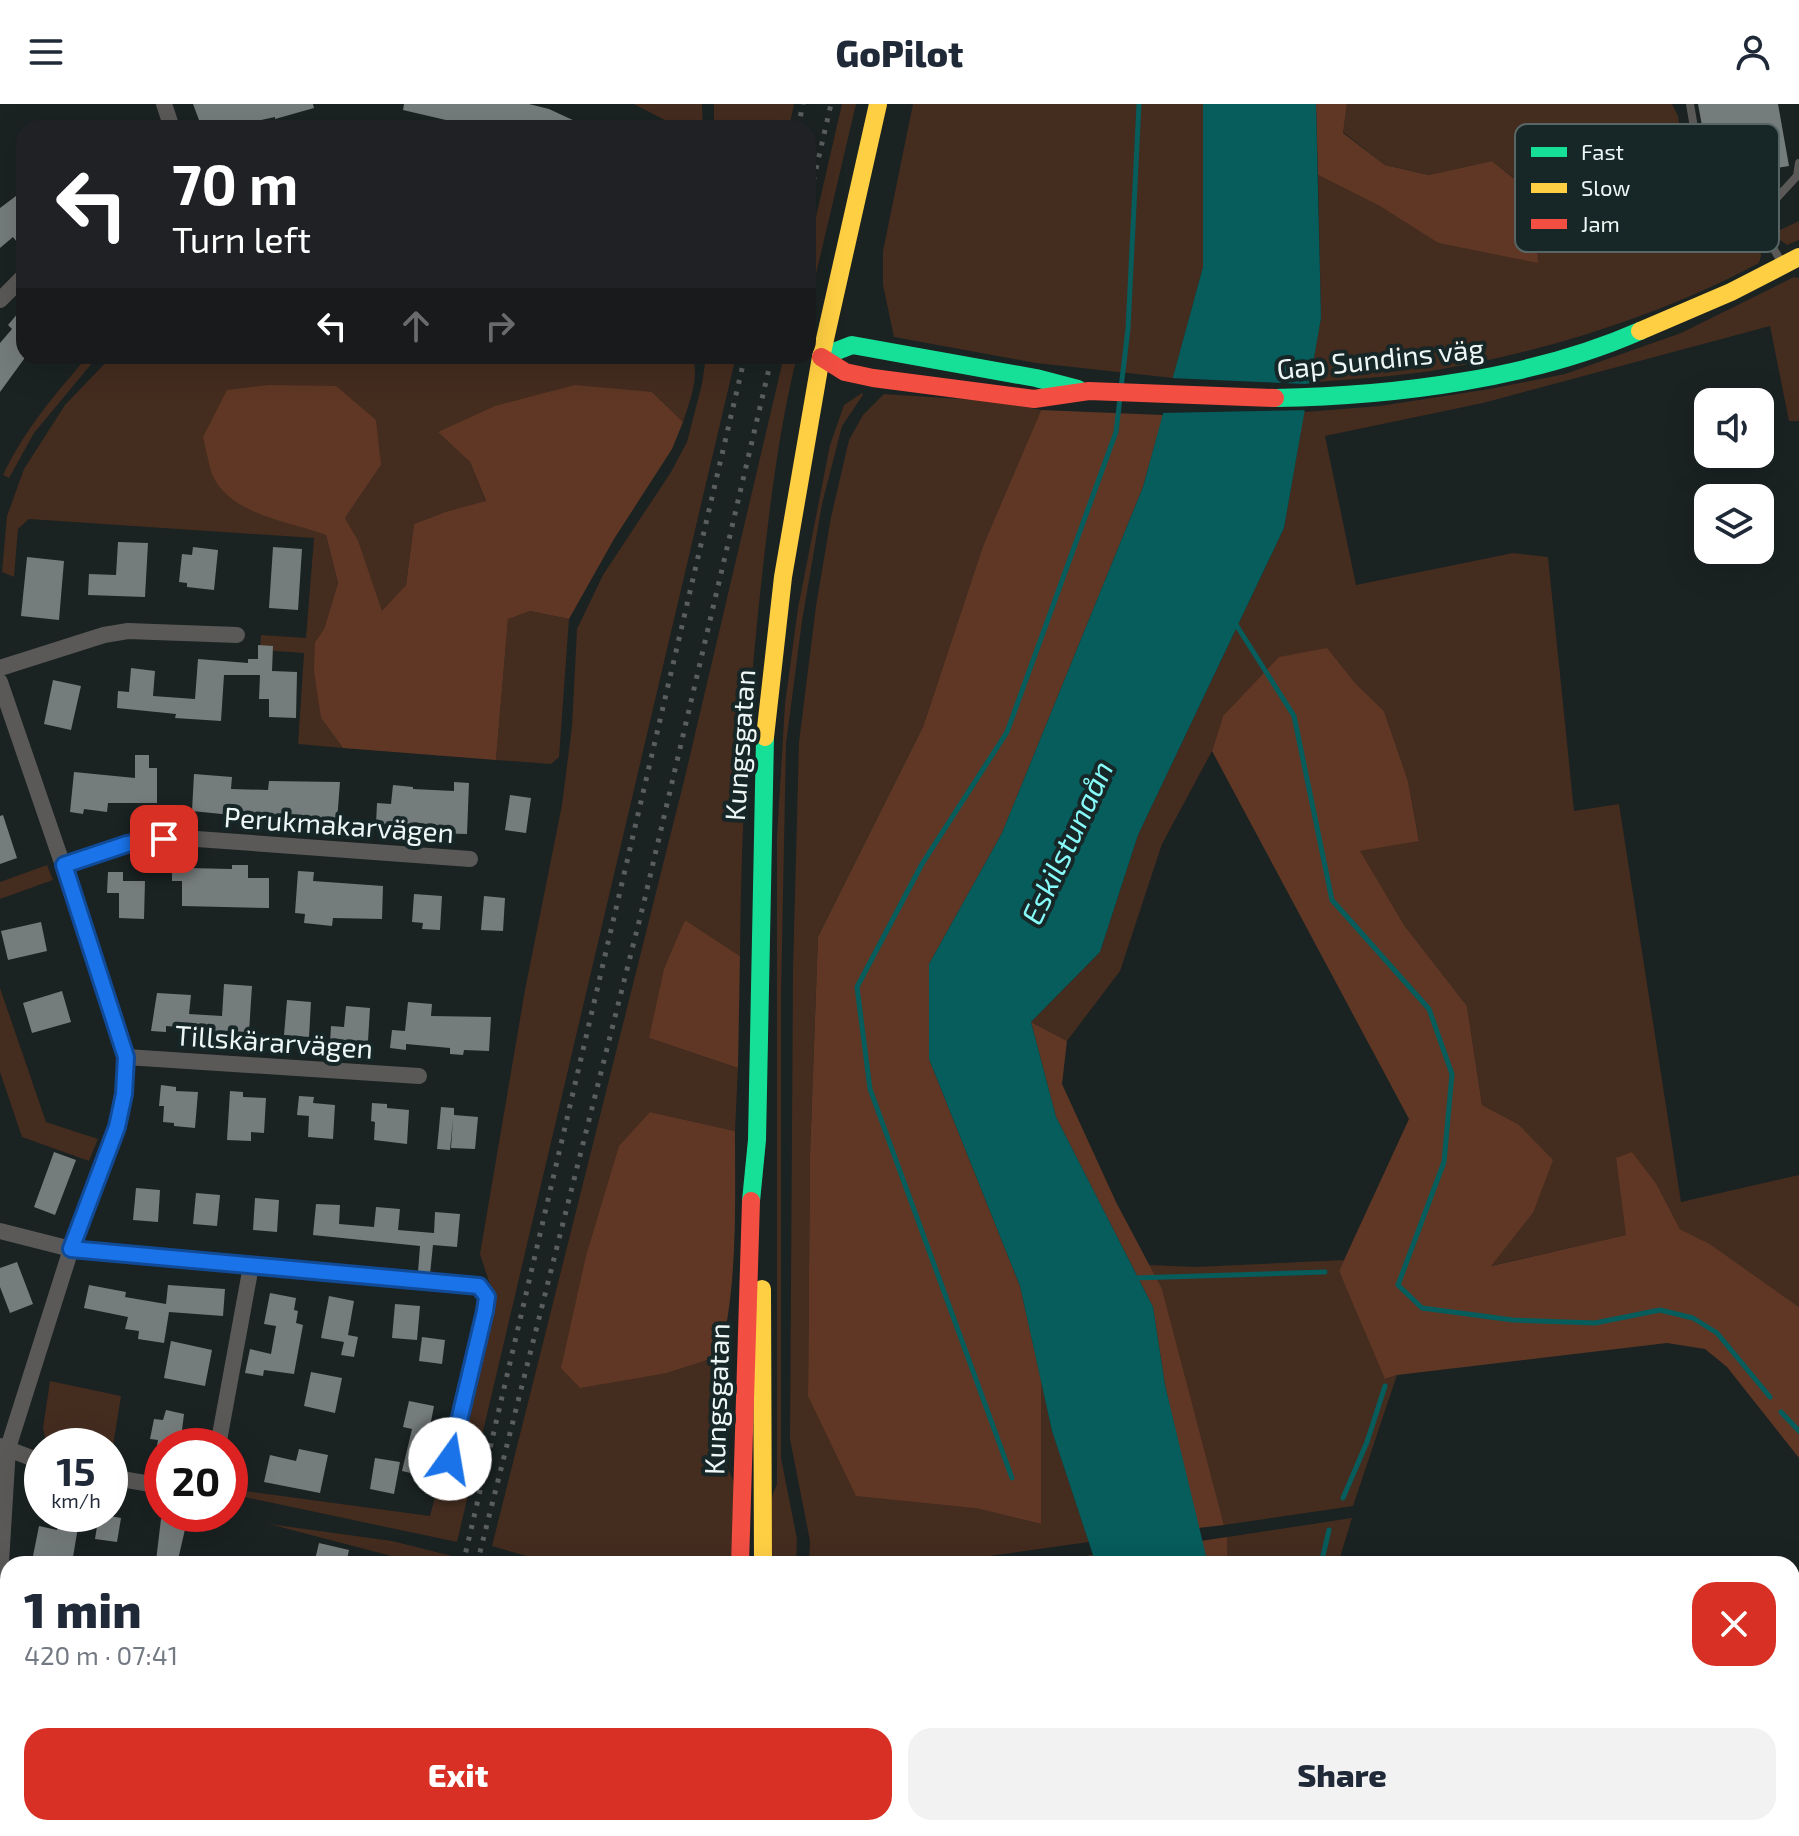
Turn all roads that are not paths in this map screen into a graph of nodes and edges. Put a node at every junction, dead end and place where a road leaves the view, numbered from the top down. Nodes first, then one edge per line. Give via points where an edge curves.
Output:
1 (878, 104) edge
2 (1690, 104) edge
3 (1693, 124) edge
4 (1799, 163) edge
5 (1779, 195) edge
6 (1791, 262) edge
7 (16, 284) edge
8 (0, 300) edge
9 (821, 357) junction
10 (1089, 391) junction
11 (237, 635) dead end
12 (0, 668) edge
13 (0, 682) edge
14 (470, 859) dead end
15 (64, 865) junction
16 (126, 1057) junction
17 (419, 1076) dead end
18 (757, 1140) junction
19 (0, 1231) edge
20 (71, 1249) junction
21 (251, 1266) junction
22 (406, 1278) joint
23 (221, 1428) edge
24 (4, 1447) edge
25 (24, 1455) edge
26 (443, 1489) dead end
27 (1, 1556) edge
28 (740, 1556) edge
29 (763, 1556) edge

1 - 9 main road, Kungsgatan
2 - 3 lane
4 - 5 lane via 1797,176
6 - 10 main road, Gap Sundins väg via 1657,325 1566,357 1452,383 1339,397 1253,399
7 - 8 street
9 - 10 main road, Gap Sundins väg via 852,345
9 - 10 main road, Gap Sundins väg via 845,372 873,378 1034,399
9 - 18 main road, Kungsgatan via 783,577 765,723
11 - 12 street via 128,631
13 - 15 street
14 - 15 street, Perukmakarvägen via 183,838 127,844
15 - 16 street
16 - 17 street, Tillskärarvägen
16 - 20 street via 117,1127
18 - 28 main road, Kungsgatan
18 - 29 main road, Kungsgatan via 762,1202
19 - 20 street
20 - 21 street
20 - 24 street
21 - 22 street
21 - 23 street
22 - 26 lane via 467,1283 479,1286 487,1297
24 - 25 street
24 - 27 street

